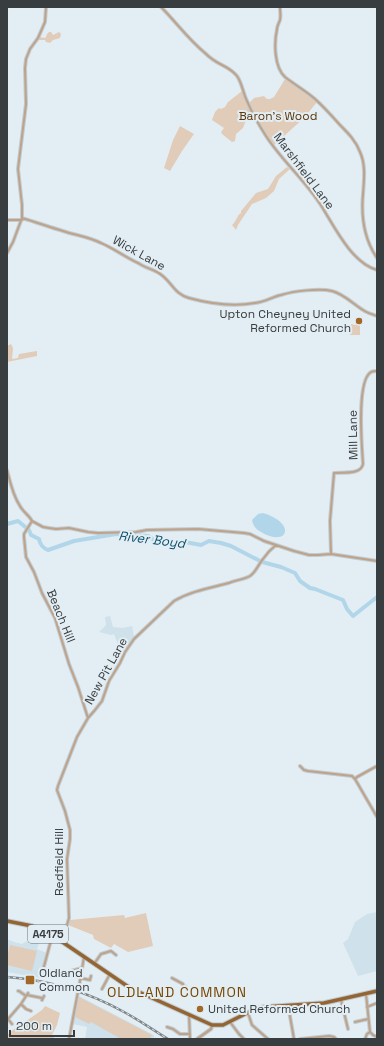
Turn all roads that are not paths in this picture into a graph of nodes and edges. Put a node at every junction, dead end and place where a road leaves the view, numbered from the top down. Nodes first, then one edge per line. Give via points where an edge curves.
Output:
1 (46, 7) edge
2 (161, 7) edge
3 (280, 7) edge
4 (22, 219) junction
5 (7, 220) edge
6 (7, 253) edge
7 (377, 258) edge
8 (377, 270) edge
9 (377, 316) edge
10 (377, 371) edge
11 (7, 470) edge
12 (32, 521) junction
13 (276, 545) junction
14 (331, 554) junction
15 (377, 561) edge
16 (88, 718) junction
17 (300, 766) dead end
18 (377, 766) edge
19 (355, 779) junction
20 (377, 817) edge
21 (7, 921) edge
22 (53, 936) junction
23 (58, 939) junction
24 (116, 955) dead end
25 (84, 957) junction
26 (94, 964) junction
27 (82, 968) junction
28 (71, 971) dead end
29 (110, 973) junction
30 (50, 974) dead end
31 (91, 976) dead end
32 (80, 978) junction
33 (172, 978) dead end
34 (186, 987) dead end
35 (102, 989) dead end
36 (18, 991) dead end
37 (377, 991) edge
38 (366, 994) junction
39 (27, 995) junction
40 (43, 998) dead end
41 (341, 1000) junction
42 (377, 1003) edge
43 (21, 1004) junction
44 (288, 1005) junction
45 (367, 1007) junction
46 (31, 1011) dead end
47 (248, 1012) junction
48 (189, 1014) junction
49 (7, 1018) edge
50 (368, 1019) junction
51 (230, 1022) junction
52 (356, 1022) dead end
53 (12, 1024) dead end
54 (212, 1025) junction
55 (167, 1027) dead end
56 (348, 1029) dead end
57 (370, 1032) junction
58 (190, 1034) junction
59 (377, 1037) edge
60 (69, 1039) edge
61 (190, 1039) edge
62 (197, 1039) edge
63 (244, 1039) edge
64 (268, 1039) edge
65 (294, 1039) edge
66 (300, 1039) edge
67 (336, 1039) edge
68 (365, 1039) edge

1 - 4 street via 45,22 26,59 26,104 18,169
2 - 8 street, Marshfield Lane via 182,32 237,75 250,109 274,148 322,206 344,243 366,265
3 - 7 street via 276,37 279,69 285,77 315,99 349,135 361,153 364,165 364,228
4 - 5 street, Wick Lane
4 - 6 street
4 - 9 street, Wick Lane via 101,243 163,276 182,296 214,303 241,305 307,290 331,291 345,297 365,312
10 - 14 street, Mill Lane via 372,371 366,378 362,399 363,467 350,473 334,473 330,521
11 - 12 street via 17,502
12 - 13 street via 43,527 98,533 198,529 244,533
12 - 16 street, Beach Hill via 24,537 26,558 55,618
13 - 14 street via 309,555
13 - 16 street, New Pit Lane via 262,559 253,574 244,579 192,592 174,601 134,638 112,675 102,701
14 - 15 street
16 - 23 street, Redfield Hill via 77,737 57,790 70,830 67,859 69,918
17 - 19 street via 308,771 350,775
18 - 19 street
19 - 20 street
21 - 22 main road, A4175 via 32,926
22 - 23 main road, A4175
22 - 30 street via 43,970
23 - 25 main road, A4175
24 - 26 street via 111,951 101,954
25 - 26 main road, A4175
25 - 27 street
26 - 29 main road, A4175
27 - 28 street
27 - 32 street
29 - 35 street
29 - 48 main road, A4175 via 130,988
31 - 32 street via 90,980
32 - 60 street, bridge
33 - 34 street
36 - 39 street
37 - 38 main road
38 - 41 main road
38 - 45 street
39 - 40 street
39 - 43 street
41 - 44 main road
41 - 56 street
42 - 45 street
43 - 46 street
43 - 49 street
44 - 47 main road via 264,1007
44 - 65 street
45 - 50 street
47 - 51 main road
47 - 64 street via 252,1024
48 - 54 main road, A4175
48 - 58 street
49 - 53 street
50 - 52 street
50 - 57 street
51 - 54 main road
51 - 63 street
54 - 62 street via 211,1030
55 - 58 street via 180,1034
57 - 59 street
57 - 68 street
58 - 61 street
66 - 67 street via 329,1036

